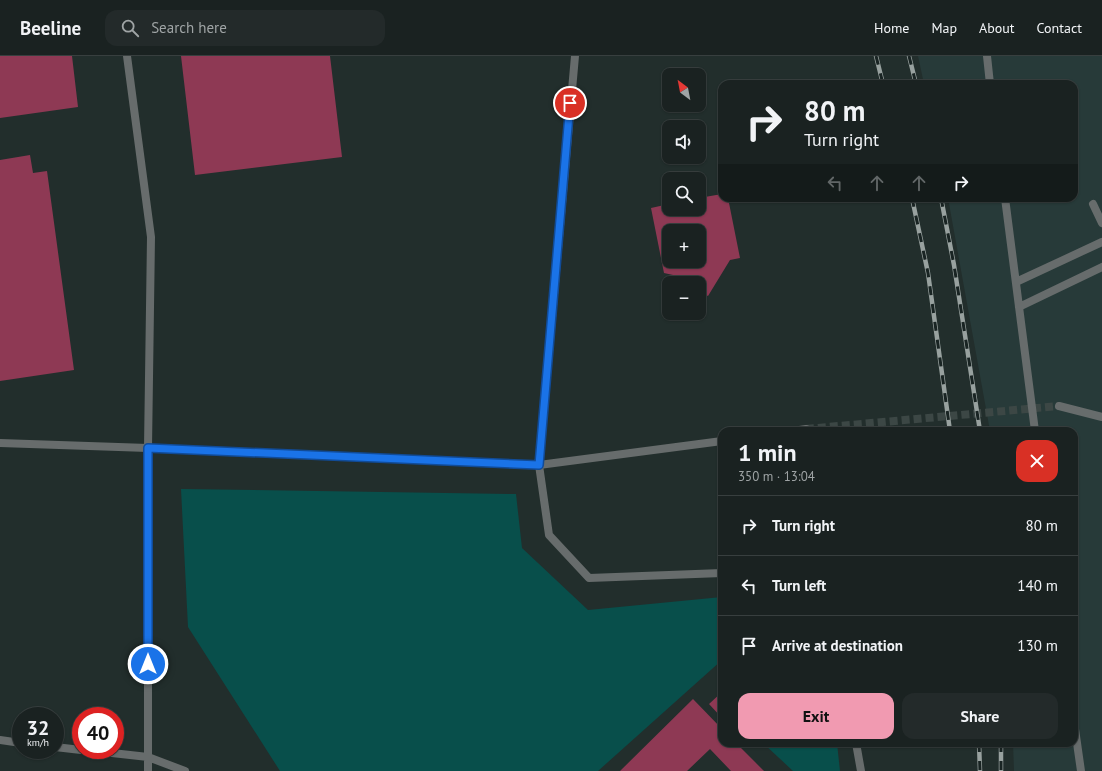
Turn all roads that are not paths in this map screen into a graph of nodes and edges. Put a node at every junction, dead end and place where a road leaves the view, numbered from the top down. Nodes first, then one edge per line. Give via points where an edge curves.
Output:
1 (127, 56) edge
2 (575, 56) edge
3 (986, 56) edge
4 (989, 80) edge
5 (1005, 202) edge
6 (1093, 204) dead end
7 (1102, 223) edge
8 (1102, 242) edge
9 (1102, 267) edge
10 (1016, 282) junction
11 (1019, 307) junction
12 (1059, 406) tunnel mouth
13 (1102, 417) edge
14 (1034, 427) edge
15 (718, 441) edge
16 (0, 443) edge
17 (148, 448) junction
18 (539, 465) junction
19 (718, 573) edge
20 (0, 740) edge
21 (12, 742) edge
22 (857, 747) edge
23 (1077, 747) edge
24 (124, 754) edge
25 (148, 757) junction
26 (148, 771) edge
27 (185, 771) edge
28 (861, 771) edge
29 (1080, 771) edge

1 - 17 street via 151,237
2 - 18 street
3 - 4 street
5 - 10 street
6 - 7 street
8 - 10 street
9 - 11 street
10 - 11 street
11 - 14 street
12 - 13 street
15 - 18 street
16 - 17 street
17 - 18 street
17 - 25 street
18 - 19 street via 549,535 589,578
20 - 21 street
22 - 28 street
23 - 29 street
24 - 25 street
25 - 26 street
25 - 27 street

